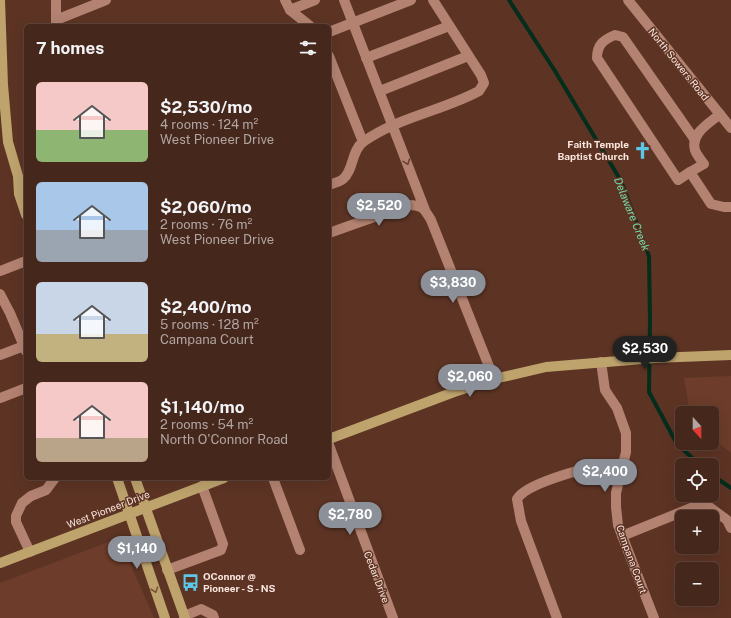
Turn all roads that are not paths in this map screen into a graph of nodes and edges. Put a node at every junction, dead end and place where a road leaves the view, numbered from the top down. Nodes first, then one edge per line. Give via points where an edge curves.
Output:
1 (0, 0) edge
2 (56, 0) edge
3 (106, 0) edge
4 (285, 0) edge
5 (315, 0) edge
6 (344, 0) edge
7 (411, 0) edge
8 (432, 0) edge
9 (628, 0) edge
10 (88, 3) edge
11 (290, 10) junction
12 (56, 23) edge
13 (353, 23) junction
14 (308, 24) edge
15 (449, 26) junction
16 (331, 31) edge
17 (468, 56) junction
18 (366, 58) junction
19 (331, 61) edge
20 (380, 91) junction
21 (720, 114) junction
22 (393, 125) junction
23 (731, 128) edge
24 (4, 134) edge
25 (695, 140) junction
26 (362, 142) junction
27 (690, 172) junction
28 (22, 175) edge
29 (331, 184) edge
30 (731, 207) edge
31 (24, 209) edge
32 (425, 210) junction
33 (331, 232) edge
34 (24, 262) edge
35 (0, 271) edge
36 (0, 294) edge
37 (24, 346) edge
38 (24, 348) edge
39 (0, 355) edge
40 (731, 355) edge
41 (601, 362) junction
42 (494, 379) junction
43 (24, 389) edge
44 (0, 398) edge
45 (331, 438) edge
46 (331, 450) edge
47 (621, 470) junction
48 (54, 480) edge
49 (118, 480) edge
50 (136, 480) edge
51 (218, 480) edge
52 (274, 480) edge
53 (202, 486) junction
54 (145, 508) junction
55 (129, 514) junction
56 (731, 528) edge
57 (622, 536) junction
58 (300, 550) dead end
59 (30, 552) junction
60 (0, 563) edge
61 (167, 570) junction
62 (185, 617) edge
63 (165, 618) edge
64 (214, 618) edge
65 (393, 618) edge
66 (556, 618) edge
67 (654, 618) edge

1 - 24 main road
2 - 12 street
3 - 10 street
4 - 11 street
5 - 11 street
6 - 13 street
7 - 13 street
8 - 15 street
9 - 21 street, North Sowers Road
10 - 12 street
11 - 14 street
13 - 16 street
13 - 18 street
15 - 17 street
15 - 18 street
17 - 20 street
17 - 22 street via 484,83 479,91
18 - 20 street
19 - 26 street
20 - 22 street
21 - 23 street, North Sowers Road
21 - 25 street via 698,132
22 - 26 street
22 -> 32 street
24 - 28 main road
25 - 27 street via 695,150 704,164
25 - 27 street via 622,37 615,35 602,43 597,50 597,58 678,180
26 - 29 street via 343,180
27 - 30 street via 711,204
28 - 31 main road via 19,194
32 - 33 street via 419,205 408,205
32 - 42 street
34 - 35 street
36 - 37 street
38 - 39 street
40 - 41 main road
41 - 42 main road via 546,367
41 - 47 street, Campana Court via 605,390 617,408 626,433 626,452
42 - 45 main road
43 - 44 street
46 - 65 street, Cedar Drive
47 - 57 street, Campana Court via 616,507
47 - 66 street via 606,467 588,469 555,478 530,488 517,499 521,522
48 - 59 street via 46,490 22,503 16,516 16,522
49 - 55 main road
50 - 54 main road
51 - 53 main road, West Pioneer Drive
52 - 58 street
53 - 54 main road, West Pioneer Drive
53 - 61 street via 223,544 221,550
54 - 55 main road, West Pioneer Drive
54 - 61 main road
55 - 59 main road, West Pioneer Drive
55 -> 63 main road
56 - 57 street via 727,520 708,506 696,506
57 - 67 street, Campana Court
59 - 60 main road, West Pioneer Drive
61 - 62 main road
62 - 64 street via 201,610 213,614

